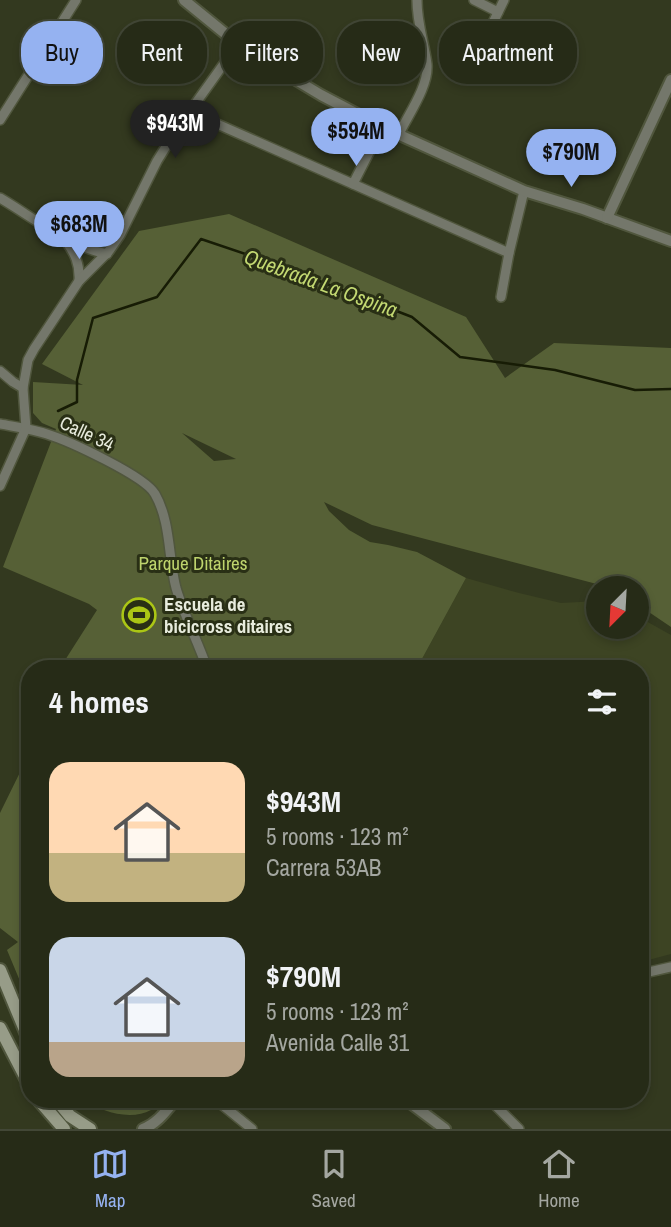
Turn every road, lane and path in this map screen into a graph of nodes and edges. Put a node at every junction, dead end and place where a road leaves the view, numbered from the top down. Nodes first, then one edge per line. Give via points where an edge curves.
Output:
1 (76, 0) edge
2 (184, 0) edge
3 (417, 0) edge
4 (474, 0) edge
5 (504, 0) edge
6 (498, 12) junction
7 (494, 21) edge
8 (221, 30) edge
9 (221, 68) edge
10 (671, 80) edge
11 (303, 84) edge
12 (190, 112) junction
13 (0, 120) edge
14 (383, 127) junction
15 (399, 134) junction
16 (354, 184) junction
17 (524, 191) junction
18 (0, 198) edge
19 (607, 218) junction
20 (62, 236) junction
21 (671, 241) edge
22 (509, 253) junction
23 (107, 254) junction
24 (79, 281) junction
25 (501, 297) dead end
26 (26, 369) junction
27 (0, 371) edge
28 (11, 381) junction
29 (23, 388) junction
30 (0, 424) edge
31 (26, 428) junction
32 (0, 486) edge
33 (204, 660) edge
34 (671, 967) edge
35 (0, 970) edge
36 (649, 972) edge
37 (21, 1020) edge
38 (0, 1028) edge
39 (21, 1069) edge
40 (46, 1108) edge
41 (63, 1108) edge
42 (169, 1108) edge
43 (226, 1108) edge
44 (417, 1108) edge
45 (498, 1108) edge
46 (64, 1129) edge
47 (90, 1129) edge
48 (143, 1129) edge
49 (159, 1129) edge
50 (252, 1129) edge
51 (445, 1129) edge
52 (519, 1129) edge

1 - 13 street
2 - 8 street
3 - 15 street via 426,75
4 - 6 street
5 - 6 street
6 - 7 street
9 - 12 street
10 - 19 street
11 - 14 street
12 - 16 street
12 - 23 street via 157,161
14 - 15 street
14 - 16 street
15 - 17 street
16 - 22 street
17 - 19 street
17 - 22 street
18 - 20 street
19 - 21 street
20 - 23 street
20 - 24 street via 78,261
22 - 25 street
23 - 24 street
24 - 26 street
26 - 28 street
26 - 29 street
27 - 28 street
28 - 29 street
29 - 31 street
30 - 31 street, Calle 34
31 - 32 street
31 - 33 street, Calle 34 via 112,464 153,491 165,520 176,588
34 - 36 street
35 - 37 main road
38 - 39 main road
40 - 46 main road
41 - 47 main road
42 - 48 street
42 - 49 street
43 - 50 street
44 - 51 street
45 - 52 street

